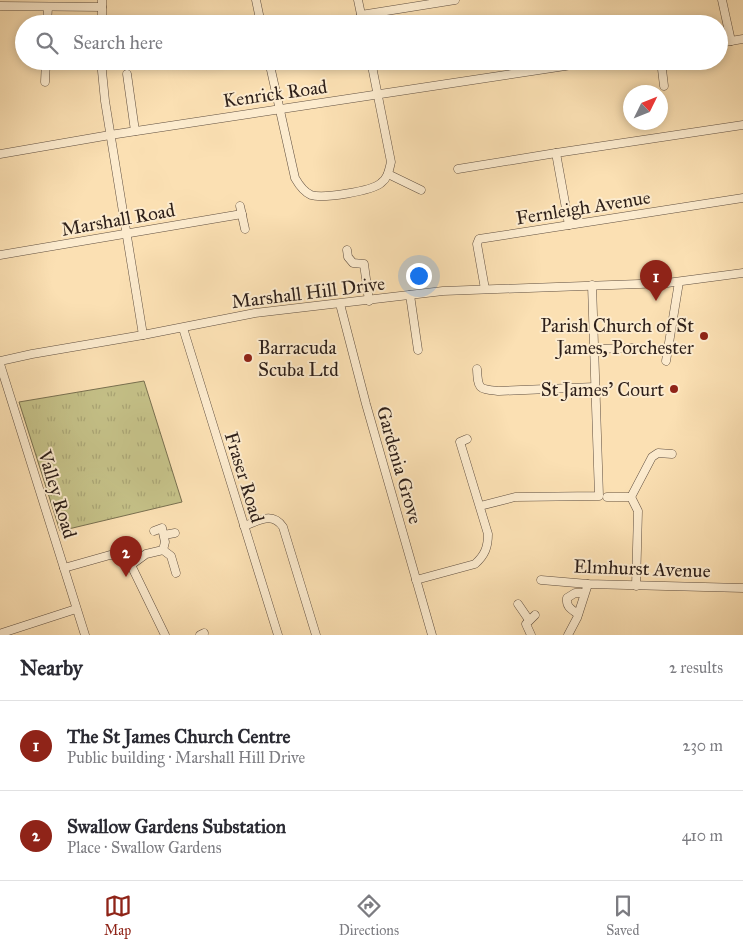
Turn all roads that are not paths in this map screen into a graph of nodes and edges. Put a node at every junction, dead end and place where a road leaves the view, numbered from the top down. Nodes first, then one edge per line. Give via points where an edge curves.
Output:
1 (256, 0) edge
2 (358, 0) edge
3 (455, 0) edge
4 (722, 0) edge
5 (102, 3) edge
6 (0, 6) edge
7 (48, 7) junction
8 (48, 15) edge
9 (259, 15) edge
10 (361, 15) joint
11 (725, 15) edge
12 (728, 27) edge
13 (743, 39) edge
14 (731, 41) junction
15 (728, 42) edge
16 (46, 70) edge
17 (102, 70) edge
18 (271, 70) edge
19 (374, 70) edge
20 (540, 70) edge
21 (662, 70) edge
22 (127, 74) dead end
23 (45, 82) dead end
24 (664, 85) edge
25 (378, 95) junction
26 (280, 109) junction
27 (743, 125) edge
28 (136, 131) junction
29 (110, 135) junction
30 (556, 153) junction
31 (0, 154) edge
32 (458, 169) dead end
33 (388, 174) junction
34 (421, 190) dead end
35 (743, 198) edge
36 (240, 206) dead end
37 (242, 214) junction
38 (568, 226) junction
39 (246, 228) dead end
40 (127, 234) junction
41 (347, 250) dead end
42 (0, 255) edge
43 (743, 273) edge
44 (679, 282) junction
45 (592, 285) junction
46 (485, 289) junction
47 (410, 296) junction
48 (369, 301) junction
49 (340, 304) junction
50 (183, 328) junction
51 (143, 335) junction
52 (634, 348) dead end
53 (594, 349) junction
54 (418, 350) dead end
55 (666, 361) dead end
56 (0, 362) edge
57 (477, 369) dead end
58 (595, 387) junction
59 (467, 440) dead end
60 (672, 454) dead end
61 (631, 497) junction
62 (608, 498) dead end
63 (480, 506) junction
64 (244, 526) junction
65 (174, 533) dead end
66 (163, 550) junction
67 (132, 565) junction
68 (177, 567) dead end
69 (64, 568) junction
70 (416, 580) junction
71 (541, 580) dead end
72 (588, 584) junction
73 (636, 586) junction
74 (743, 588) edge
75 (584, 593) junction
76 (518, 604) dead end
77 (76, 609) junction
78 (578, 614) junction
79 (1, 632) edge
80 (85, 635) edge
81 (165, 635) edge
82 (278, 635) edge
83 (316, 635) edge
84 (432, 635) edge
85 (531, 635) edge
86 (568, 635) edge

1 - 9 street
2 - 10 street
3 - 10 street
4 - 11 street
5 - 7 street
6 - 7 street
7 - 8 street
12 - 14 street
13 - 14 street
14 - 15 street
16 - 23 street
17 - 29 street
18 - 26 street
19 - 25 street
20 - 25 street, Kenrick Road
21 - 24 street
22 - 28 street
25 - 26 street, Kenrick Road
25 - 33 street via 391,162
26 - 28 street, Kenrick Road
26 - 33 street via 296,178 307,193 325,197 376,187
27 - 30 street
28 - 29 street, Kenrick Road
29 - 31 street, Kenrick Road
29 - 40 street
30 - 32 street
30 - 38 street
33 - 34 street
35 - 38 street, Fernleigh Avenue
36 - 37 street
37 - 39 street
37 - 40 street, Marshall Road
38 - 46 street, Fernleigh Avenue via 478,240
40 - 42 street, Marshall Road
40 - 51 street
41 - 48 street via 353,263 364,264
43 - 44 street, Marshall Hill Drive
44 - 45 street, Marshall Hill Drive
44 - 55 street
45 - 46 street, Marshall Hill Drive
45 - 53 street
46 - 47 street, Marshall Hill Drive
47 - 48 street, Marshall Hill Drive
47 - 54 street
48 - 49 street, Marshall Hill Drive
49 - 50 street, Marshall Hill Drive via 255,313
49 - 70 street, Gardenia Grove
50 - 51 street, Marshall Hill Drive
50 - 64 street, Fraser Road
51 - 56 street, Marshall Hill Drive
52 - 53 street
53 - 58 street
56 - 69 street, Valley Road
57 - 58 street via 480,388 499,391
58 - 63 street via 599,496 515,497
59 - 63 street via 460,442
60 - 61 street via 658,453 652,457
61 - 62 street
61 - 73 street via 638,511
63 - 70 street via 488,534 482,558 475,564
64 - 82 street, Fraser Road
64 - 83 street via 270,517 280,522
65 - 66 street via 160,532 165,542
66 - 67 street via 146,554
66 - 68 street
67 - 69 street via 120,556 110,555
67 - 81 street
69 - 77 street, Valley Road
70 - 84 street, Gardenia Grove
71 - 72 street, Elmhurst Avenue
72 - 73 street, Elmhurst Avenue
72 - 75 street
73 - 74 street, Elmhurst Avenue
75 - 78 street
75 - 78 street via 575,593 567,598 569,608
76 - 85 street via 532,617 526,624
77 - 79 street
77 - 80 street, Valley Road
78 - 86 street

